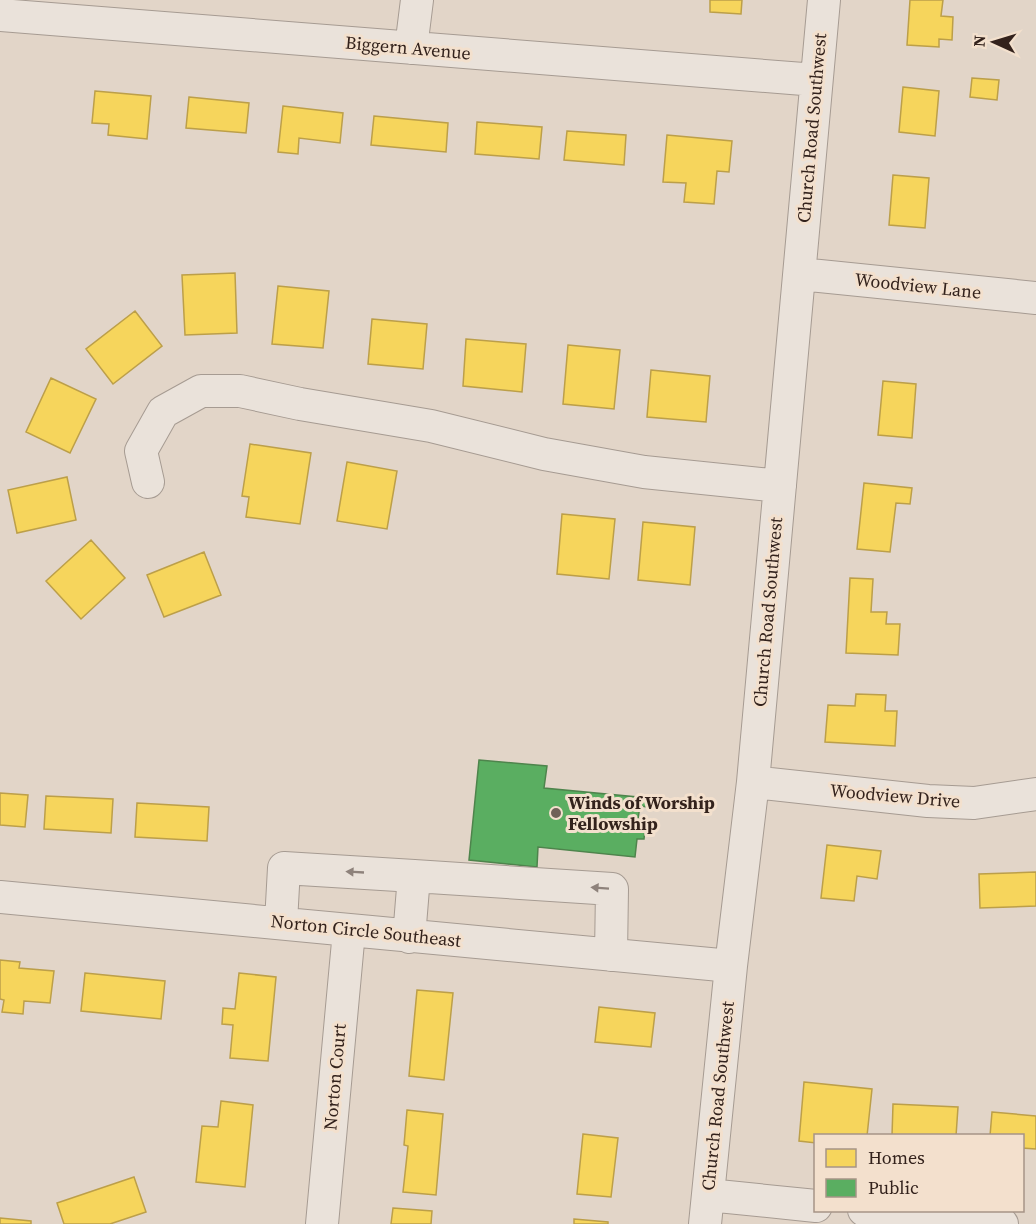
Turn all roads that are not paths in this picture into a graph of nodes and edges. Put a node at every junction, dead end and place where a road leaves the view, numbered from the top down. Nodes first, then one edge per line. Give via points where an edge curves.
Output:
1 (417, 0) edge
2 (824, 0) edge
3 (0, 15) edge
4 (411, 48) junction
5 (816, 80) junction
6 (800, 274) junction
7 (1036, 298) edge
8 (148, 482) dead end
9 (780, 486) junction
10 (753, 782) junction
11 (1036, 794) edge
12 (414, 876) junction
13 (0, 897) edge
14 (281, 922) junction
15 (349, 931) junction
16 (409, 936) junction
17 (611, 955) junction
18 (731, 966) junction
19 (814, 1206) edge
20 (706, 1210) edge
21 (884, 1212) edge
22 (322, 1224) edge
23 (1002, 1224) edge

1 - 4 street
2 - 5 street, Church Road Southwest
3 - 4 street, Biggern Avenue
4 - 5 street, Biggern Avenue
5 - 6 street, Church Road Southwest
6 - 7 street, Woodview Lane
6 - 9 street, Church Road Southwest
8 - 9 street via 141,451 163,412 201,391 240,391 431,426 544,454 644,472
9 - 10 street, Church Road Southwest
10 - 11 street, Woodview Drive via 974,803
10 - 18 street, Church Road Southwest
12 -> 14 street via 284,868
12 - 16 street
17 -> 12 street via 612,889
13 - 14 street, Norton Circle Southeast
14 - 15 street, Norton Circle Southeast
15 - 16 street, Norton Circle Southeast
15 - 22 street, Norton Court
16 - 17 street, Norton Circle Southeast
17 - 18 street, Norton Circle Southeast
18 - 20 street, Church Road Southwest
19 - 20 street
21 - 23 street

